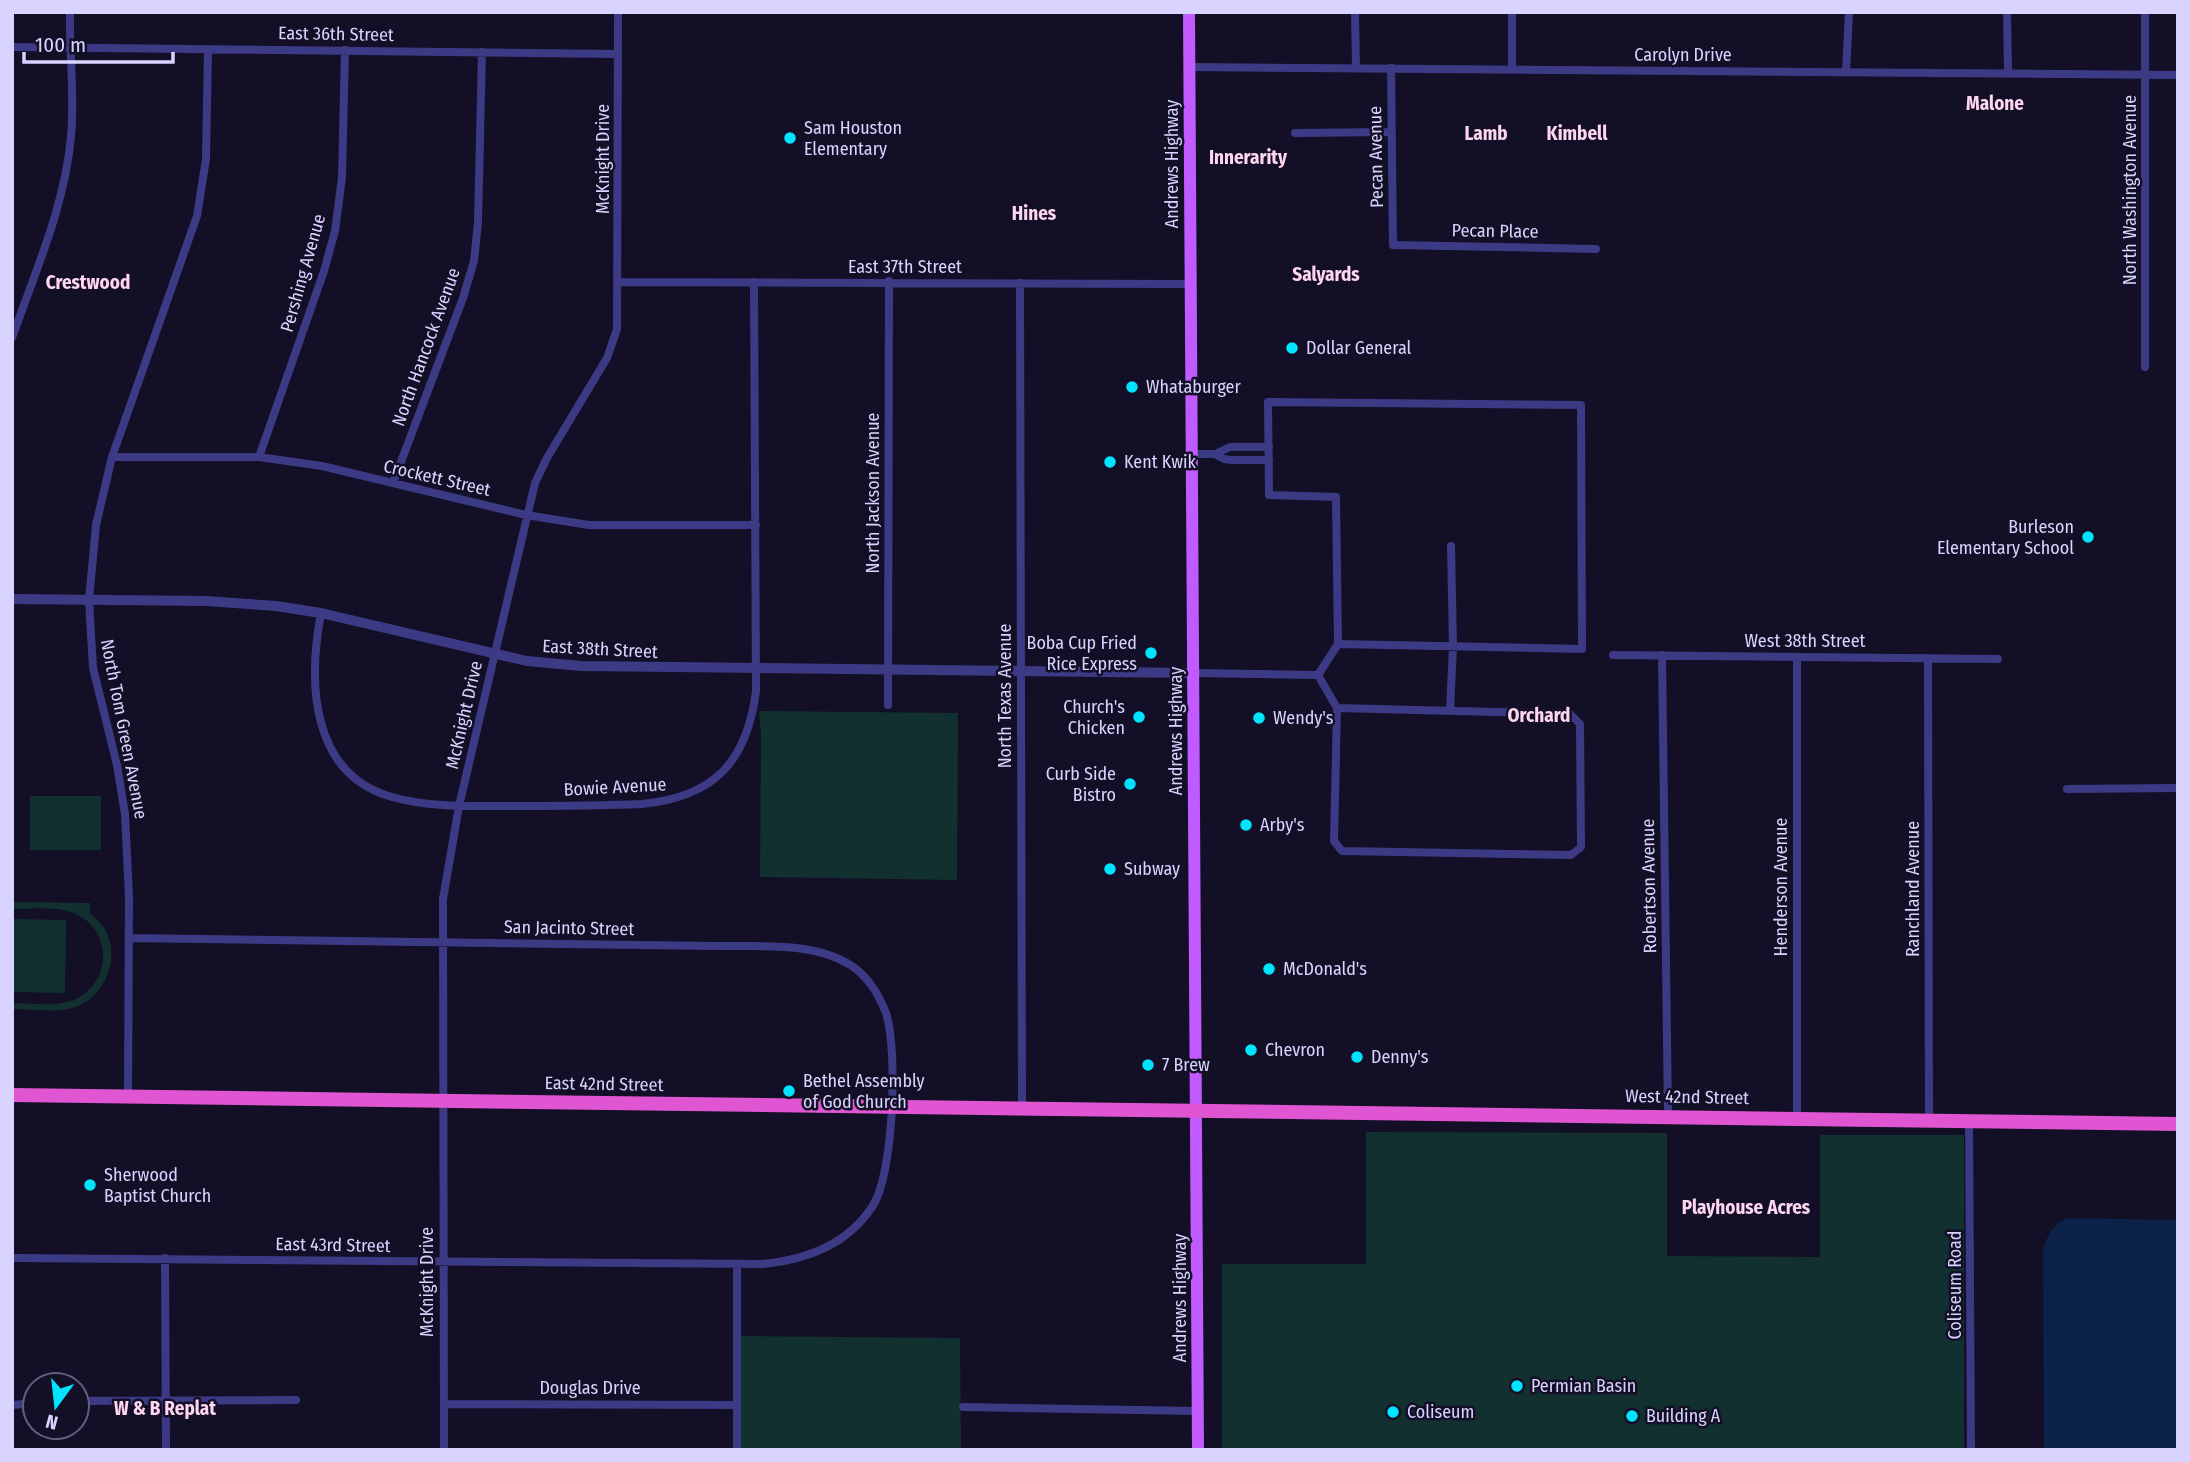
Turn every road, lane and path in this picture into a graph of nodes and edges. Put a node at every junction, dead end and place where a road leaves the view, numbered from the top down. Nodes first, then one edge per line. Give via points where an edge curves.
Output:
1 (70, 12) edge
2 (618, 12) edge
3 (1189, 12) edge
4 (1355, 12) edge
5 (1512, 12) edge
6 (1849, 12) edge
7 (2007, 12) edge
8 (2145, 12) edge
9 (12, 47) edge
10 (69, 47) junction
11 (208, 49) junction
12 (345, 50) junction
13 (482, 52) junction
14 (618, 54) junction
15 (1189, 66) junction
16 (1356, 68) junction
17 (1391, 68) junction
18 (1512, 69) junction
19 (1846, 72) junction
20 (2008, 73) junction
21 (2145, 74) junction
22 (2178, 75) edge
23 (1391, 132) junction
24 (1295, 133) dead end
25 (1393, 245) joint
26 (1596, 248) dead end
27 (889, 281) junction
28 (619, 282) junction
29 (754, 282) junction
30 (1020, 284) junction
31 (1190, 284) junction
32 (12, 338) edge
33 (2145, 367) dead end
34 (1269, 447) junction
35 (1191, 454) junction
36 (1215, 454) junction
37 (112, 457) junction
38 (259, 457) junction
39 (1269, 460) junction
40 (393, 483) junction
41 (526, 515) junction
42 (755, 525) junction
43 (1451, 547) dead end
44 (12, 599) edge
45 (89, 600) junction
46 (321, 612) junction
47 (1338, 643) junction
48 (1453, 646) junction
49 (494, 653) junction
50 (1612, 655) dead end
51 (1662, 655) junction
52 (1797, 657) junction
53 (1928, 658) junction
54 (1998, 659) dead end
55 (757, 668) junction
56 (888, 670) junction
57 (1021, 671) junction
58 (1193, 673) junction
59 (1318, 675) junction
60 (888, 705) dead end
61 (1338, 708) junction
62 (1451, 711) junction
63 (2178, 788) edge
64 (2067, 789) dead end
65 (459, 806) junction
66 (129, 938) junction
67 (442, 942) junction
68 (12, 1095) edge
69 (128, 1097) junction
70 (443, 1101) junction
71 (891, 1106) junction
72 (1022, 1108) junction
73 (1196, 1110) junction
74 (1668, 1116) junction
75 (1797, 1118) junction
76 (1929, 1119) junction
77 (1969, 1120) junction
78 (2178, 1124) edge
79 (12, 1258) edge
80 (165, 1258) junction
81 (443, 1262) junction
82 (737, 1265) junction
83 (165, 1400) junction
84 (296, 1400) dead end
85 (91, 1401) edge
86 (443, 1404) junction
87 (737, 1405) junction
88 (963, 1407) dead end
89 (1198, 1411) junction
90 (166, 1450) edge
91 (444, 1450) edge
92 (737, 1450) edge
93 (1198, 1450) edge
94 (1971, 1450) edge

1 - 10 street
2 - 14 street, McKnight Drive
3 - 15 main road, Andrews Highway
4 - 16 street
5 - 18 street
6 - 19 street
7 - 20 street
8 - 21 street, North Washington Avenue
9 - 10 street, East 36th Street
10 - 11 street, East 36th Street
10 - 32 street via 73,110 68,161 54,217
11 - 12 street, East 36th Street
11 - 37 street, North Tom Green Avenue via 206,159 197,216
12 - 13 street, East 36th Street
12 - 38 street, Pershing Avenue via 342,177 335,231
13 - 14 street, East 36th Street
13 - 40 street, North Hancock Avenue via 474,261
14 - 28 street, McKnight Drive
15 - 16 street, Carolyn Drive
15 - 31 main road, Andrews Highway
16 - 17 street, Carolyn Drive
17 - 18 street, Carolyn Drive
17 - 23 street, Pecan Avenue
18 - 19 street, Carolyn Drive
19 - 20 street, Carolyn Drive
20 - 21 street, Carolyn Drive
21 - 22 street, Carolyn Drive
21 - 33 street, North Washington Avenue
23 - 24 street
23 - 25 street, Pecan Avenue
25 - 26 street, Pecan Place
27 - 29 street, East 37th Street
27 - 30 street, East 37th Street
27 - 56 street, North Jackson Avenue
28 - 29 street, East 37th Street
28 - 41 street, McKnight Drive via 613,344 547,458
29 - 42 street, Bowie Avenue
30 - 31 street, East 37th Street
30 - 57 street, North Texas Avenue
31 - 35 main road, Andrews Highway
34 - 36 street via 1230,447
34 - 39 street
34 - 48 street via 1268,402 1581,405 1582,649
35 - 36 street
35 - 58 main road, Andrews Highway
36 - 39 street via 1232,460
37 - 38 street, Crockett Street
37 - 45 street, North Tom Green Avenue via 96,525
38 - 40 street, Crockett Street
39 - 47 street via 1269,495 1336,497
40 - 41 street, Crockett Street
41 - 42 street, Crockett Street via 589,525
41 - 49 street, McKnight Drive
42 - 55 street, Bowie Avenue
43 - 48 street
44 - 45 street, East 38th Street
45 - 46 street, East 38th Street via 239,603
45 - 66 street, North Tom Green Avenue via 94,671 125,814
46 - 49 street, East 38th Street
46 - 65 street, Bowie Avenue via 316,657 318,716 336,758 360,782 389,796
47 - 48 street
47 - 59 street
48 - 62 street
49 - 55 street, East 38th Street via 581,666
49 - 65 street, McKnight Drive
50 - 51 street, West 38th Street
51 - 52 street, West 38th Street
51 - 74 street, Robertson Avenue
52 - 53 street, West 38th Street
52 - 75 street, Henderson Avenue
53 - 54 street, West 38th Street
53 - 76 street, Ranchland Avenue
55 - 56 street, East 38th Street
55 - 65 street, Bowie Avenue via 754,709 736,757 719,776 689,795 642,804
56 - 57 street, East 38th Street
56 - 60 street, North Jackson Avenue
57 - 58 street, East 38th Street
57 - 72 street, North Texas Avenue
58 - 59 street
58 - 73 main road, Andrews Highway
59 - 61 street
61 - 62 street
61 - 62 street via 1335,841 1342,851 1571,855 1581,847 1580,724 1570,714
63 - 64 street
65 - 67 street, McKnight Drive via 443,899
66 - 67 street, San Jacinto Street
66 - 69 street, North Tom Green Avenue
67 - 70 street, McKnight Drive
67 - 71 street, San Jacinto Street via 790,948 824,953 864,977 881,1000 890,1030
68 - 69 highway, East 42nd Street
69 - 70 highway, East 42nd Street
70 - 71 highway, East 42nd Street
70 - 81 street, McKnight Drive
71 - 72 highway, East 42nd Street
71 - 82 street, San Jacinto Street via 887,1170 880,1194 864,1217 835,1242 805,1257
72 - 73 highway, East 42nd Street
73 - 74 highway, West 42nd Street
73 - 89 main road, Andrews Highway
74 - 75 highway, West 42nd Street
75 - 76 highway, West 42nd Street
76 - 77 highway, West 42nd Street
77 - 78 highway, West 42nd Street
77 - 94 street, Coliseum Road
79 - 80 street, East 43rd Street
80 - 81 street, East 43rd Street
80 - 83 street
81 - 82 street, East 43rd Street
81 - 86 street, McKnight Drive
82 - 87 street
83 - 84 street
83 - 85 street
83 - 90 street
86 - 87 street, Douglas Drive
86 - 91 street, McKnight Drive
87 - 92 street
88 - 89 street
89 - 93 main road, Andrews Highway

